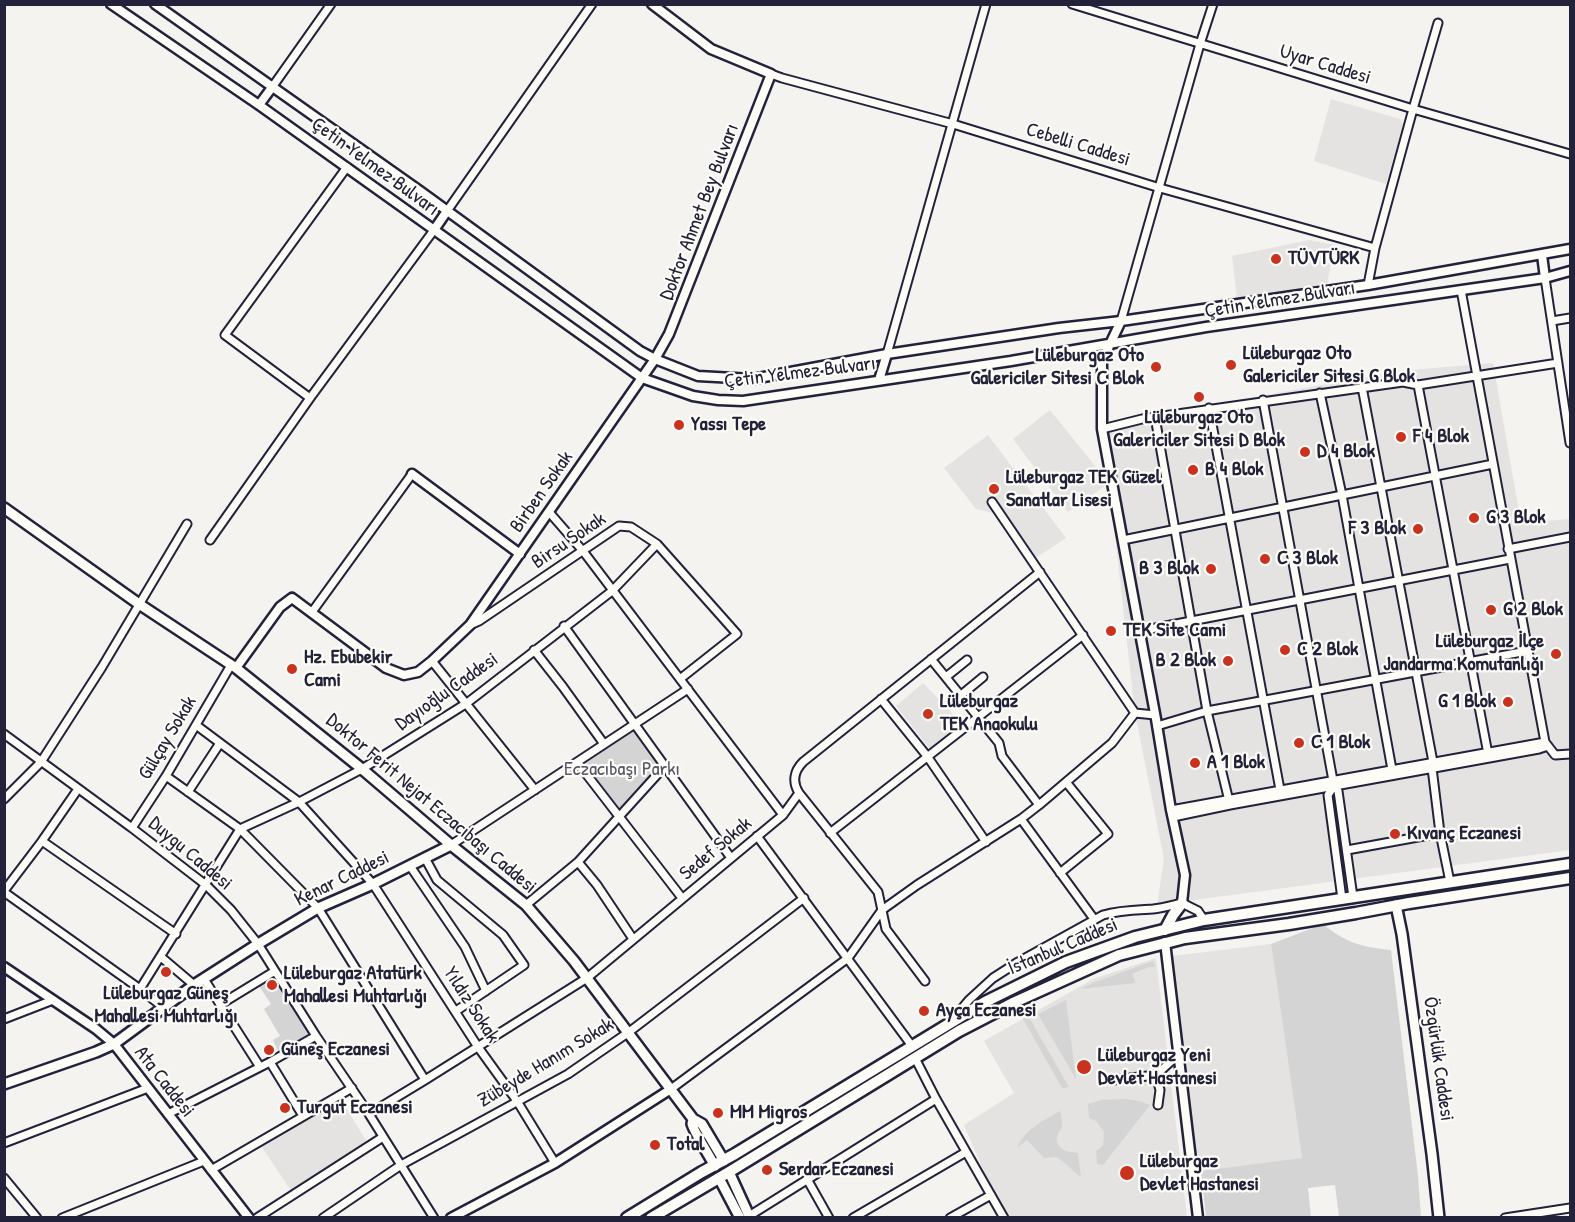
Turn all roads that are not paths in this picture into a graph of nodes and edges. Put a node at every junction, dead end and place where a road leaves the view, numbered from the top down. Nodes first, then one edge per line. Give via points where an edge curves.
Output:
1 (111, 4) edge
2 (155, 4) edge
3 (331, 4) edge
4 (592, 4) edge
5 (651, 4) edge
6 (986, 4) edge
7 (1072, 4) edge
8 (1213, 4) edge
9 (1438, 23) dead end
10 (1200, 44) junction
11 (771, 74) junction
12 (273, 86) junction
13 (259, 105) junction
14 (1413, 109) junction
15 (953, 124) junction
16 (1570, 154) edge
17 (346, 167) junction
18 (1160, 188) junction
19 (447, 211) junction
20 (434, 230) junction
21 (1376, 248) junction
22 (1570, 249) edge
23 (1542, 255) junction
24 (1570, 271) edge
25 (1545, 278) junction
26 (1368, 285) junction
27 (1461, 290) junction
28 (1368, 303) junction
29 (1570, 318) edge
30 (1121, 321) junction
31 (1552, 321) junction
32 (1110, 343) junction
33 (887, 354) junction
34 (655, 359) junction
35 (1558, 363) junction
36 (1477, 376) junction
37 (642, 378) junction
38 (879, 380) junction
39 (1418, 386) junction
40 (1362, 387) junction
41 (1320, 393) junction
42 (310, 398) junction
43 (1263, 400) junction
44 (1209, 408) junction
45 (1155, 417) junction
46 (1102, 429) junction
47 (1570, 443) edge
48 (1493, 464) junction
49 (412, 474) joint
50 (1435, 476) junction
51 (1382, 487) junction
52 (1342, 495) junction
53 (992, 502) dead end
54 (1284, 507) junction
55 (4, 508) edge
56 (549, 512) junction
57 (1229, 518) junction
58 (187, 524) dead end
59 (1176, 529) junction
60 (1570, 537) edge
61 (210, 540) dead end
62 (1123, 540) junction
63 (657, 544) junction
64 (1508, 549) junction
65 (583, 551) junction
66 (520, 554) junction
67 (1510, 559) junction
68 (1453, 570) junction
69 (1040, 572) junction
70 (1398, 581) junction
71 (1359, 589) junction
72 (612, 591) junction
73 (1300, 600) junction
74 (140, 604) junction
75 (1246, 611) junction
76 (312, 612) junction
77 (1192, 621) junction
78 (470, 625) junction
79 (564, 626) junction
80 (1140, 631) junction
81 (1083, 635) junction
82 (534, 650) junction
83 (1527, 651) junction
84 (932, 659) junction
85 (967, 660) dead end
86 (432, 661) junction
87 (1470, 662) junction
88 (234, 667) junction
89 (1415, 672) junction
90 (946, 677) junction
91 (983, 677) dead end
92 (1375, 679) junction
93 (680, 680) junction
94 (688, 689) junction
95 (1317, 690) junction
96 (960, 696) junction
97 (881, 699) junction
98 (1262, 701) junction
99 (466, 703) junction
100 (1208, 711) junction
101 (1135, 712) junction
102 (1155, 715) junction
103 (977, 717) junction
104 (634, 724) junction
105 (196, 725) junction
106 (1157, 726) junction
107 (4, 734) edge
108 (220, 743) junction
109 (604, 744) junction
110 (1546, 744) junction
111 (1570, 754) edge
112 (1488, 755) junction
113 (927, 756) junction
114 (41, 762) junction
115 (578, 762) junction
116 (1432, 765) junction
117 (665, 766) junction
118 (362, 769) junction
119 (1393, 772) junction
120 (165, 776) junction
121 (1066, 783) junction
122 (1333, 783) junction
123 (78, 789) junction
124 (536, 790) junction
125 (188, 792) junction
126 (799, 793) junction
127 (1280, 793) junction
128 (4, 799) edge
129 (299, 802) junction
130 (1229, 802) junction
131 (1039, 805) junction
132 (1172, 813) junction
133 (783, 815) junction
134 (619, 817) junction
135 (1021, 819) junction
136 (132, 828) junction
137 (240, 829) junction
138 (830, 833) junction
139 (1440, 833) junction
140 (757, 836) junction
141 (42, 841) junction
142 (986, 842) junction
143 (451, 845) junction
144 (1347, 850) junction
145 (425, 858) junction
146 (730, 858) junction
147 (578, 862) junction
148 (1570, 864) edge
149 (410, 866) junction
150 (1060, 873) junction
151 (1570, 878) edge
152 (1450, 882) junction
153 (373, 884) junction
154 (206, 885) junction
155 (4, 892) edge
156 (682, 898) junction
157 (804, 898) junction
158 (1347, 898) junction
159 (1182, 903) junction
160 (526, 905) junction
161 (1396, 905) junction
162 (318, 908) junction
163 (882, 910) junction
164 (1356, 914) junction
165 (1344, 915) junction
166 (1094, 919) junction
167 (1204, 920) junction
168 (1165, 928) junction
169 (176, 934) junction
170 (633, 939) junction
171 (1165, 942) junction
172 (258, 944) junction
173 (161, 957) junction
174 (848, 958) junction
175 (4, 967) edge
176 (275, 971) junction
177 (587, 978) junction
178 (204, 979) junction
179 (926, 981) dead end
180 (194, 985) junction
181 (140, 989) junction
182 (486, 991) junction
183 (53, 1000) junction
184 (221, 1004) junction
185 (164, 1008) junction
186 (456, 1011) junction
187 (4, 1019) edge
188 (950, 1023) junction
189 (629, 1032) junction
190 (316, 1036) junction
191 (114, 1044) junction
192 (912, 1046) junction
193 (478, 1047) junction
194 (1178, 1054) junction
195 (915, 1058) junction
196 (270, 1062) junction
197 (260, 1067) junction
198 (1156, 1075) junction
199 (425, 1080) junction
200 (1113, 1080) dead end
201 (4, 1084) edge
202 (148, 1088) junction
203 (352, 1088) junction
204 (671, 1089) junction
205 (936, 1099) junction
206 (517, 1101) junction
207 (1158, 1105) dead end
208 (168, 1114) junction
209 (369, 1114) junction
210 (303, 1116) junction
211 (383, 1137) junction
212 (4, 1143) edge
213 (966, 1152) junction
214 (204, 1161) junction
215 (555, 1163) junction
216 (720, 1163) junction
217 (401, 1166) junction
218 (211, 1170) junction
219 (729, 1172) junction
220 (4, 1178) edge
221 (719, 1178) junction
222 (807, 1179) junction
223 (991, 1195) junction
224 (1570, 1208) edge
225 (1559, 1214) edge
226 (747, 1217) edge
227 (37, 1218) edge
228 (62, 1218) edge
229 (249, 1218) edge
230 (257, 1218) edge
231 (323, 1218) edge
232 (434, 1218) edge
233 (452, 1218) edge
234 (627, 1218) edge
235 (651, 1218) edge
236 (829, 1218) edge
237 (853, 1218) edge
238 (951, 1218) edge
239 (1004, 1218) edge
240 (1198, 1218) edge
241 (1439, 1218) edge
242 (1505, 1218) edge

1 - 13 street, Çetin Yelmez Bulvarı
2 - 12 street, Çetin Yelmez Bulvarı
3 - 12 street
4 - 19 street
5 - 11 street via 711,49
6 - 15 street
7 - 10 street, Uyar Caddesi
8 - 10 street
9 - 14 street
10 - 14 street, Uyar Caddesi
10 - 18 street
11 - 15 street, Cebelli Caddesi
11 - 34 street, Doktor Ahmet Bey Bulvarı via 669,334
12 - 13 street
12 - 19 street, Çetin Yelmez Bulvarı
13 - 17 street, Çetin Yelmez Bulvarı
14 - 16 street, Uyar Caddesi
14 - 21 street
15 - 18 street, Cebelli Caddesi
15 - 33 street
17 - 20 street, Çetin Yelmez Bulvarı
17 - 42 street via 225,335
18 - 21 street, Cebelli Caddesi
18 - 30 street
19 - 20 street
19 - 34 street, Çetin Yelmez Bulvarı
20 - 37 street, Çetin Yelmez Bulvarı
20 - 42 street
21 - 26 street
22 - 23 street, Çetin Yelmez Bulvarı
23 - 25 street
23 - 26 street, Çetin Yelmez Bulvarı
24 - 25 street, Çetin Yelmez Bulvarı
25 - 27 street, Çetin Yelmez Bulvarı
25 - 31 street
26 - 28 street
26 - 30 street, Çetin Yelmez Bulvarı
27 - 28 street, Çetin Yelmez Bulvarı
27 - 36 street
28 - 32 street, Çetin Yelmez Bulvarı
29 - 31 street
30 - 32 street
30 - 33 street, Çetin Yelmez Bulvarı
31 - 35 street
32 - 38 street, Çetin Yelmez Bulvarı
32 - 46 street via 1102,361
33 - 34 street, Çetin Yelmez Bulvarı via 753,379 698,376
33 - 38 street
34 - 37 street, Doktor Ahmet Bey Bulvarı
35 - 36 street
35 - 47 street
36 - 39 street
36 - 48 street
37 - 38 street, Çetin Yelmez Bulvarı via 693,396 743,401
37 - 56 street, Birben Sokak
39 - 40 street via 1403,382
39 - 50 street
40 - 41 street
40 - 51 street
41 - 43 street
41 - 52 street
42 - 61 street
43 - 44 street
43 - 54 street
44 - 45 street
44 - 57 street
45 - 46 street
45 - 59 street
46 - 62 street
48 - 50 street
48 - 64 street
49 - 66 street
49 - 76 street
50 - 51 street
50 - 68 street
51 - 52 street
51 - 70 street
52 - 54 street
52 - 71 street
53 - 69 street
54 - 57 street
54 - 73 street
55 - 74 main road, Doktor Ferit Nejat Eczacıbaşı Caddesi
56 - 65 street
56 - 66 street, Birben Sokak
57 - 59 street
57 - 75 street
58 - 74 street
59 - 62 street
59 - 77 street
60 - 64 street
62 - 80 street
63 - 65 street, Birsu Sokak via 631,527 619,526
63 - 72 street, Dayıoğlu Caddesi
63 - 93 street, Birsu Sokak via 737,634
64 - 67 street
65 - 72 street
65 - 78 street, Birsu Sokak
66 - 78 street, Birben Sokak
67 - 68 street
67 - 83 street
68 - 70 street
68 - 87 street
69 - 81 street
69 - 84 street
70 - 71 street
70 - 89 street
71 - 73 street
71 - 92 street
72 - 79 street, Dayıoğlu Caddesi
72 - 93 street
73 - 75 street
73 - 95 street
74 - 88 main road, Doktor Ferit Nejat Eczacıbaşı Caddesi
74 - 114 street
75 - 77 street
75 - 98 street
76 - 86 street, Birsu Sokak via 386,668 404,675 418,672
76 - 88 street, Gülçay Sokak via 292,598 280,607
77 - 80 street
77 - 100 street
78 - 86 street, Birsu Sokak
79 - 82 street, Dayıoğlu Caddesi
79 - 104 street
80 - 102 street
81 - 101 street
81 - 103 street
82 - 99 street, Dayıoğlu Caddesi
82 - 109 street
83 - 87 street
83 - 110 street
84 - 90 street
84 - 97 street
85 - 90 street
86 - 99 street
87 - 89 street
87 - 112 street
88 - 105 street, Gülçay Sokak
88 - 118 main road, Doktor Ferit Nejat Eczacıbaşı Caddesi
89 - 92 street
89 - 116 street
90 - 96 street
91 - 96 street
92 - 95 street
92 - 119 street
93 - 94 street
94 - 104 street, Kenar Caddesi
94 - 133 street
95 - 98 street
95 - 122 street
96 - 103 street
97 - 113 street
97 - 126 street via 802,762 795,776
98 - 100 street
98 - 127 street
99 - 118 street, Dayıoğlu Caddesi
99 - 124 street
100 - 106 street
100 - 130 street
101 - 102 street
101 - 121 street via 1112,743
102 - 106 street
103 - 113 street
103 - 131 street via 999,743 1002,756
104 - 109 street, Kenar Caddesi
104 - 117 street
105 - 108 street, Yıldız Sokak
105 - 120 street, Gülçay Sokak
106 - 132 street
107 - 114 street, Duygu Caddesi
108 - 125 street
108 - 129 street, Yıldız Sokak
109 - 115 street, Kenar Caddesi
110 - 111 street via 1555,756
110 - 112 street
112 - 116 street
113 - 138 street
113 - 142 street
114 - 123 street, Duygu Caddesi
114 - 128 street
115 - 124 street, Kenar Caddesi
115 - 134 street
116 - 119 street
116 - 139 street
117 - 134 street
117 - 146 street
118 - 129 street, Dayıoğlu Caddesi
118 - 143 main road, Doktor Ferit Nejat Eczacıbaşı Caddesi
119 - 122 street
120 - 125 street
120 - 136 street, Gülçay Sokak
121 - 131 street
121 - 150 street via 1108,834
122 - 127 street
122 - 144 street via 1338,791
122 - 158 street via 1328,795
123 - 136 street, Duygu Caddesi
123 - 141 street
124 - 143 street, Kenar Caddesi
125 - 137 street
126 - 133 street, Sedef Sokak
126 - 138 street
127 - 130 street
129 - 137 street, Dayıoğlu Caddesi
129 - 153 street, Yıldız Sokak
130 - 132 street
131 - 135 street
132 - 159 street via 1185,874
133 - 140 street, Sedef Sokak
134 - 147 street
134 - 156 street
135 - 142 street
135 - 150 street
136 - 154 street, Duygu Caddesi
137 - 154 street
137 - 162 street
138 - 163 street via 878,892
139 - 144 street
139 - 152 street
140 - 146 street, Sedef Sokak
140 - 157 street
141 - 155 street
141 - 169 street
142 - 163 street
143 - 145 main road, Kenar Caddesi
143 - 160 main road, Doktor Ferit Nejat Eczacıbaşı Caddesi
144 - 158 street
145 - 149 main road, Kenar Caddesi
145 - 182 street via 437,880 503,935 524,965
146 - 156 street, Sedef Sokak
147 - 160 street
147 - 170 street
148 - 152 highway, İstanbul Caddesi
149 - 153 main road, Kenar Caddesi
149 - 182 street via 465,947
150 - 166 street
151 - 161 highway, İstanbul Caddesi
152 - 158 highway, İstanbul Caddesi
153 - 162 main road, Kenar Caddesi
153 - 186 street, Yıldız Sokak
154 - 169 street
154 - 172 street, Duygu Caddesi
155 - 181 street
156 - 170 street, Sedef Sokak
157 - 174 street
157 - 189 street, Zübeyde Hanım Sokak
158 - 164 highway
158 - 165 highway
158 - 167 highway, İstanbul Caddesi
159 - 166 street via 1114,912
159 - 167 street via 1198,911
159 - 168 highway
160 - 177 main road, Doktor Ferit Nejat Eczacıbaşı Caddesi
161 - 164 highway, İstanbul Caddesi
161 - 241 main road, Özgürlük Caddesi
162 - 172 main road, Kenar Caddesi
162 - 199 street
163 - 174 street
163 - 179 street via 886,928
164 - 165 highway, İstanbul Caddesi
165 - 171 highway, İstanbul Caddesi
166 - 188 street via 993,978
167 - 168 highway, İstanbul Caddesi
168 - 171 highway
168 - 188 highway, İstanbul Caddesi via 1066,962
169 - 173 street
170 - 177 street, Sedef Sokak
171 - 194 street
171 - 195 highway, İstanbul Caddesi via 1119,955 1021,999 959,1030
172 - 176 street, Duygu Caddesi
172 - 178 main road, Kenar Caddesi
173 - 180 street
173 - 181 street
174 - 192 street
174 - 204 street
175 - 183 street, Ata Caddesi
176 - 184 street
176 - 190 street, Duygu Caddesi
177 - 189 main road, Doktor Ferit Nejat Eczacıbaşı Caddesi
177 - 193 street, Sedef Sokak
178 - 180 main road, Kenar Caddesi
178 - 184 street
180 - 185 main road, Kenar Caddesi
181 - 185 street
182 - 186 street
183 - 187 street
183 - 191 street, Ata Caddesi
184 - 197 street
185 - 191 main road, Kenar Caddesi
186 - 193 street, Yıldız Sokak
188 - 192 highway, İstanbul Caddesi
189 - 204 main road, Doktor Ferit Nejat Eczacıbaşı Caddesi
189 - 206 street, Zübeyde Hanım Sokak via 568,1074
190 - 196 street
190 - 203 street, Duygu Caddesi
191 - 201 main road, Kenar Caddesi
191 - 202 street, Ata Caddesi
192 - 216 highway, İstanbul Caddesi
193 - 199 street, Sedef Sokak
193 - 206 street, Yıldız Sokak
194 - 198 street
194 - 240 street
195 - 205 street
195 - 219 highway, İstanbul Caddesi
196 - 197 street
196 - 210 street
197 - 208 street
198 - 200 street
198 - 207 street
199 - 209 street, Sedef Sokak
202 - 208 street, Ata Caddesi
202 - 212 street
203 - 209 street, Duygu Caddesi
203 - 210 street
204 - 215 street
204 - 216 main road, Doktor Ferit Nejat Eczacıbaşı Caddesi via 693,1119 693,1129
205 - 213 street
205 - 222 street
206 - 215 street, Yıldız Sokak
206 - 217 street, Zübeyde Hanım Sokak
208 - 214 street, Ata Caddesi
209 - 211 street, Duygu Caddesi
210 - 218 street
211 - 217 street, Duygu Caddesi
211 - 230 street
213 - 223 street
213 - 237 street
214 - 218 street, Ata Caddesi
214 - 228 street
215 - 233 street
216 - 219 highway
216 - 221 highway
216 - 234 highway, İstanbul Caddesi
217 - 231 street, Zübeyde Hanım Sokak
217 - 232 street, Duygu Caddesi
218 - 229 street, Ata Caddesi
219 - 221 highway, İstanbul Caddesi
219 - 226 main road
220 - 227 street
221 - 226 main road
221 - 235 highway, İstanbul Caddesi
222 - 226 street
222 - 236 street
223 - 238 street
223 - 239 street
224 - 225 street
225 - 242 street

